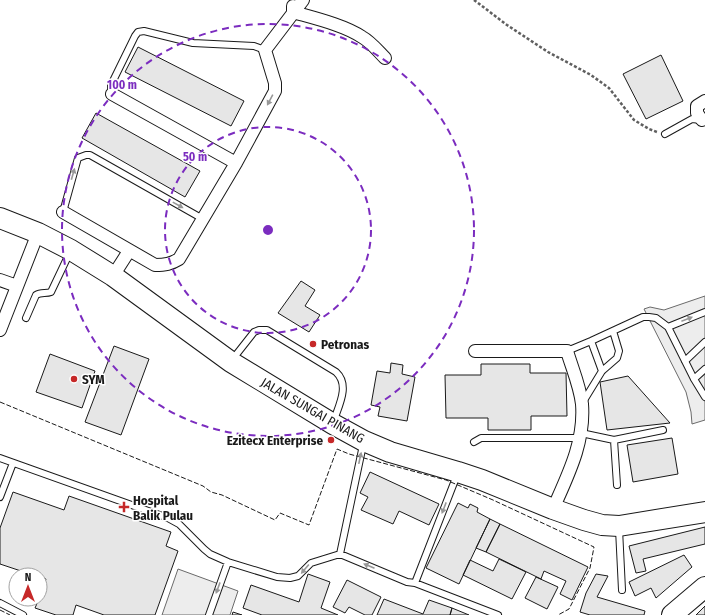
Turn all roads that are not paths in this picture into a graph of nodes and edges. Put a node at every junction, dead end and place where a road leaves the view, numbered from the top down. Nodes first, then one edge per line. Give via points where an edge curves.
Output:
1 (303, 0) edge
2 (293, 6) edge
3 (265, 50) junction
4 (385, 58) dead end
5 (112, 94) joint
6 (705, 100) edge
7 (703, 122) edge
8 (665, 134) road end
9 (236, 163) junction
10 (63, 212) joint
11 (0, 218) edge
12 (203, 219) junction
13 (38, 233) junction
14 (71, 250) junction
15 (129, 250) junction
16 (113, 276) junction
17 (0, 280) edge
18 (17, 286) junction
19 (705, 312) edge
20 (26, 318) dead end
21 (668, 327) junction
22 (0, 330) edge
23 (613, 331) junction
24 (591, 341) junction
25 (705, 342) edge
26 (567, 350) junction
27 (475, 351) dead end
28 (685, 361) junction
29 (231, 362) junction
30 (705, 369) edge
31 (602, 372) junction
32 (694, 379) junction
33 (705, 397) edge
34 (582, 404) junction
35 (333, 424) junction
36 (663, 430) dead end
37 (580, 435) junction
38 (614, 440) junction
39 (364, 441) junction
40 (474, 442) dead end
41 (0, 458) edge
42 (13, 463) junction
43 (458, 472) junction
44 (617, 485) dead end
45 (0, 497) edge
46 (553, 509) junction
47 (705, 512) edge
48 (619, 526) junction
49 (340, 554) junction
50 (228, 562) junction
51 (415, 583) junction
52 (705, 587) edge
53 (622, 590) dead end
54 (0, 603) edge
55 (23, 615) edge
56 (209, 615) edge
57 (498, 615) edge
58 (672, 615) edge

1 - 2 street
2 - 3 street
2 - 4 street via 361,36
3 - 5 lane via 254,46 194,43 144,31 138,32 112,85
3 -> 9 street via 275,91
5 - 9 street
6 - 7 street via 697,106 697,113
7 - 8 lane via 692,119
9 - 12 street
10 -> 12 lane via 78,158 90,155
10 - 15 street
11 - 13 main road, JALAN SUNGAI PINANG
12 - 15 street via 179,259 173,263 155,265
13 - 14 main road, JALAN SUNGAI PINANG
13 - 18 street
14 - 16 main road, JALAN SUNGAI PINANG
14 - 20 lane via 51,292 36,295
15 - 16 street
16 - 29 main road, JALAN SUNGAI PINANG
17 - 18 street
18 - 22 street
21 -> 19 lane
21 - 23 lane via 656,318 643,317
21 - 28 lane
23 - 24 lane
23 - 31 lane via 618,355
24 - 26 lane
24 - 31 lane
25 - 28 lane
26 - 27 street
26 - 34 street
28 - 32 lane
29 - 35 main road, JALAN SUNGAI PINANG
29 - 35 lane via 254,332 267,330 340,376 344,387
30 - 32 lane
31 - 34 lane
32 - 33 lane
34 - 37 street
35 - 39 main road, JALAN SUNGAI PINANG
36 - 38 lane
37 - 38 lane
37 - 40 lane via 481,438
37 - 46 street via 577,452
38 - 44 lane
39 - 43 main road, JALAN SUNGAI PINANG via 390,452
49 -> 39 lane
41 - 42 lane
42 - 45 lane
42 - 50 lane via 168,518 179,524 210,554
43 - 46 main road, JALAN SUNGAI PINANG
43 -> 51 lane
46 - 48 main road, JALAN SUNGAI PINANG via 602,525
47 - 48 main road, JALAN SUNGAI PINANG
48 - 53 lane
49 -> 50 lane via 311,563 301,574 290,578 277,577
51 -> 49 lane via 406,582
50 -> 56 lane
51 - 57 lane
52 - 58 main road
54 - 55 lane

